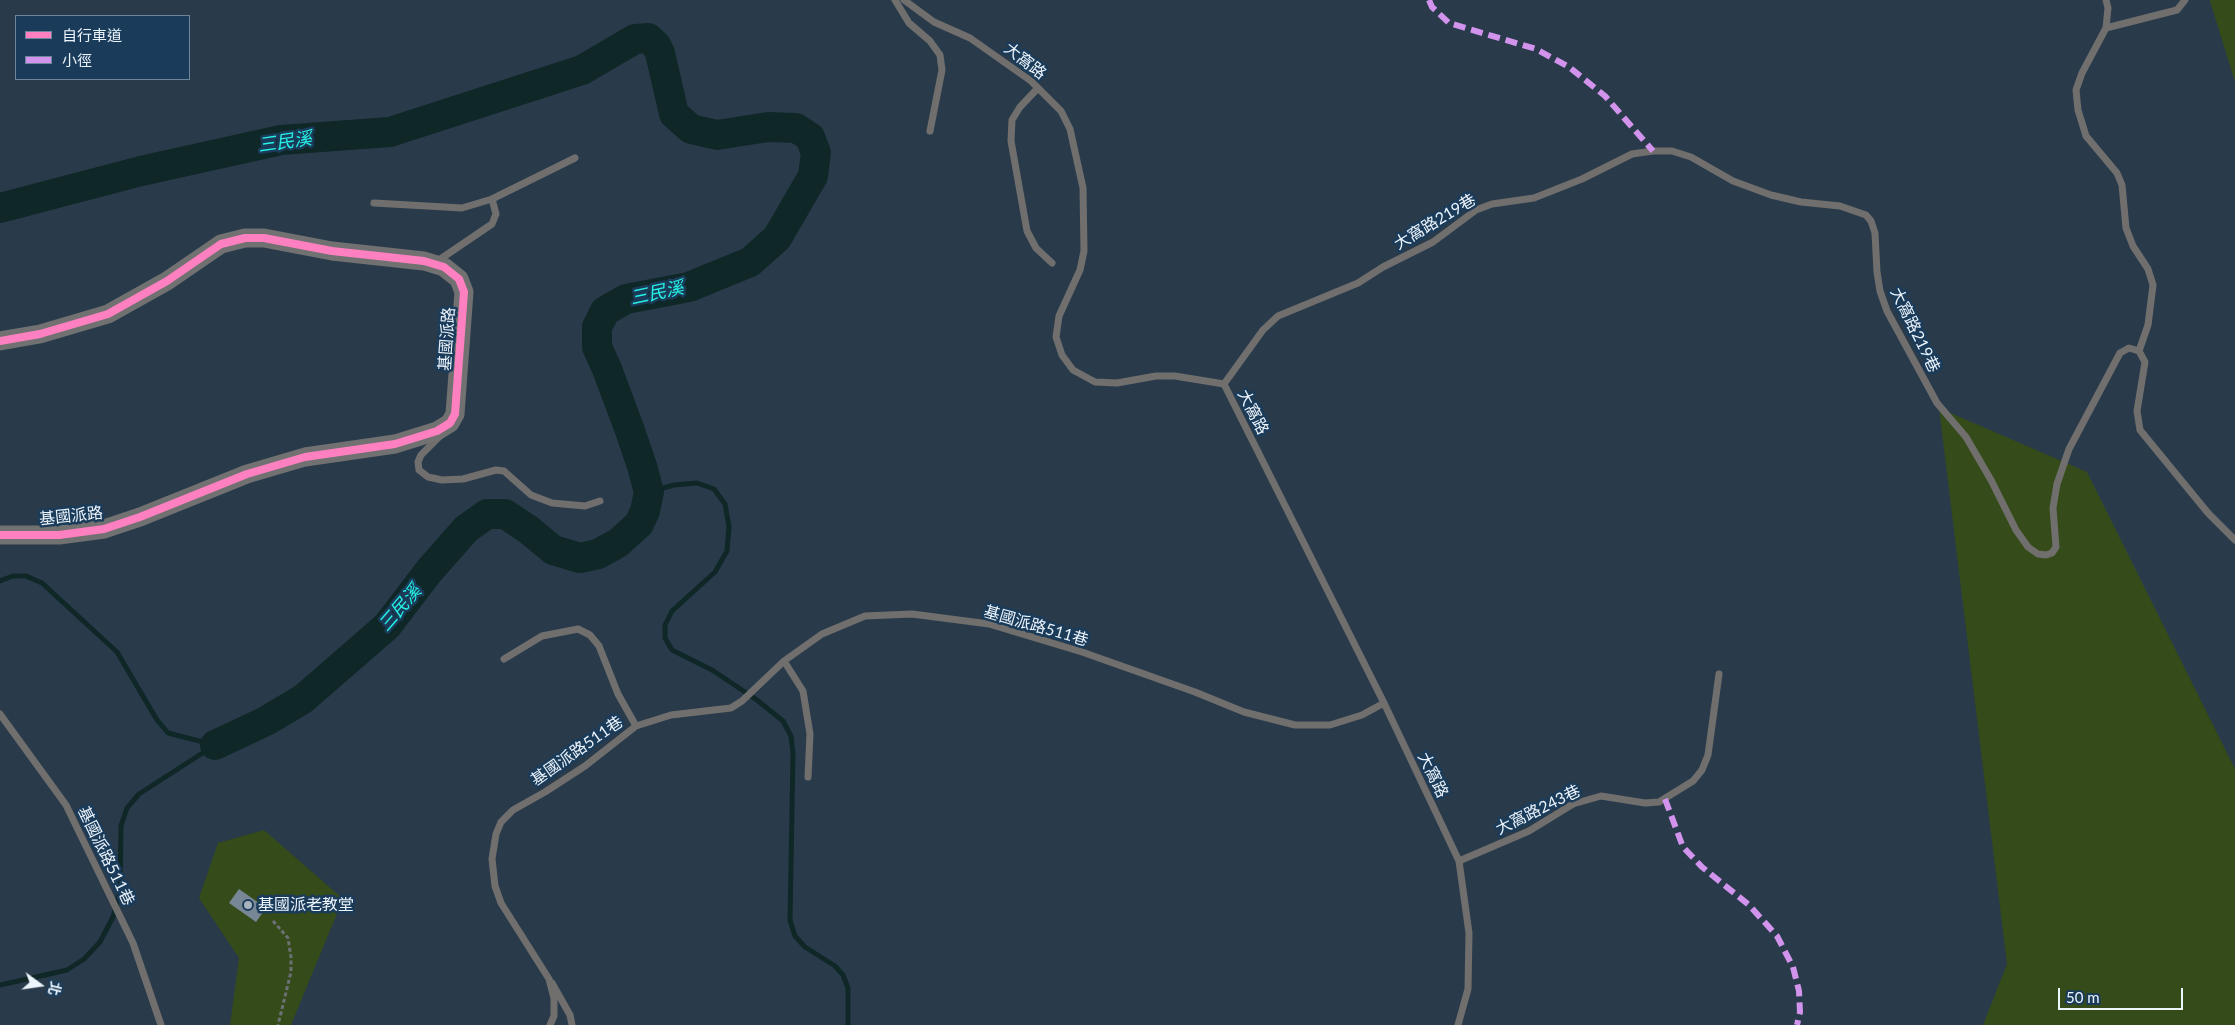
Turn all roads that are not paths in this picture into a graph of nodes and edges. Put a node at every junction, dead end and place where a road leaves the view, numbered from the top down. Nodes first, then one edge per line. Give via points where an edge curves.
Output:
1 (895, 0) edge
2 (904, 0) edge
3 (2106, 0) edge
4 (2185, 0) edge
5 (2106, 28) junction
6 (1038, 88) junction
7 (930, 131) dead end
8 (575, 158) dead end
9 (492, 199) junction
10 (374, 203) dead end
11 (433, 263) junction
12 (1052, 263) dead end
13 (0, 342) edge
14 (2140, 351) junction
15 (1224, 384) junction
16 (450, 424) junction
17 (600, 501) dead end
18 (0, 535) edge
19 (2235, 540) edge
20 (504, 659) dead end
21 (784, 661) junction
22 (1719, 674) dead end
23 (1384, 703) junction
24 (0, 714) edge
25 (636, 726) junction
26 (808, 777) dead end
27 (1459, 860) junction
28 (549, 978) junction
29 (162, 1025) edge
30 (550, 1025) edge
31 (572, 1025) edge
32 (1458, 1025) edge

1 - 7 lane via 909,23 930,41 940,55 942,70
2 - 6 lane, 大窩路 via 934,22 970,38 1002,59
3 - 5 lane
4 - 5 lane via 2178,10
5 - 14 lane via 2076,90 2078,110 2086,136 2122,185 2126,228 2153,285 2148,325
6 - 12 lane via 1012,120 1011,141 1026,231 1036,248
6 - 15 lane, 大窩路 via 1060,111 1070,129 1083,188 1084,251 1080,270 1059,316 1056,338 1062,355 1073,370 1095,382 1117,383 1175,376
8 - 9 lane
9 - 10 lane via 462,208
9 - 11 lane via 496,214 492,224
11 - 13 street, 基國派路 via 246,238 221,244 167,281 108,314
11 - 16 street, 基國派路 via 459,279 464,292 455,414
14 - 15 lane, 大窩路219巷 via 2129,348 2120,353 2069,449 2057,484 2054,508 2056,546 2052,553 2038,554 2028,547 2016,530 1966,437 1937,403 1887,311 1877,272 1875,233 1866,215 1840,206 1770,195 1733,181 1691,157 1672,151 1653,151 1632,154 1534,198 1492,204 1476,210 1434,242 1358,283 1278,316 1263,330
14 - 19 lane via 2145,362 2137,411 2140,430 2208,513
15 - 23 lane, 大窩路
16 - 17 lane via 418,462 419,470 428,477 463,479 496,470 504,471 531,495 552,503 585,506
16 - 18 street, 基國派路 via 394,444 305,457 247,474 104,528 59,535
20 - 25 lane via 542,636 578,629 590,635 599,646 618,694
21 - 23 lane, 基國派路511巷 via 822,634 865,616 912,614 989,624 1082,652 1244,712 1295,725 1330,725 1362,715
21 - 25 lane, 基國派路511巷 via 731,708 671,714
21 - 26 lane via 803,691 810,734
22 - 27 lane, 大窩路243巷 via 1708,755 1693,781 1659,802 1601,796 1573,804 1529,832
23 - 27 lane, 大窩路
24 - 29 lane, 基國派路511巷 via 66,805 133,943
25 - 28 lane, 基國派路511巷 via 567,779 513,810 501,822 496,834 492,859 501,903
27 - 32 lane, 大窩路 via 1469,933 1469,971 1468,989
28 - 30 lane, 基國派路511巷 via 554,998 554,1016
28 - 31 lane via 570,1015

